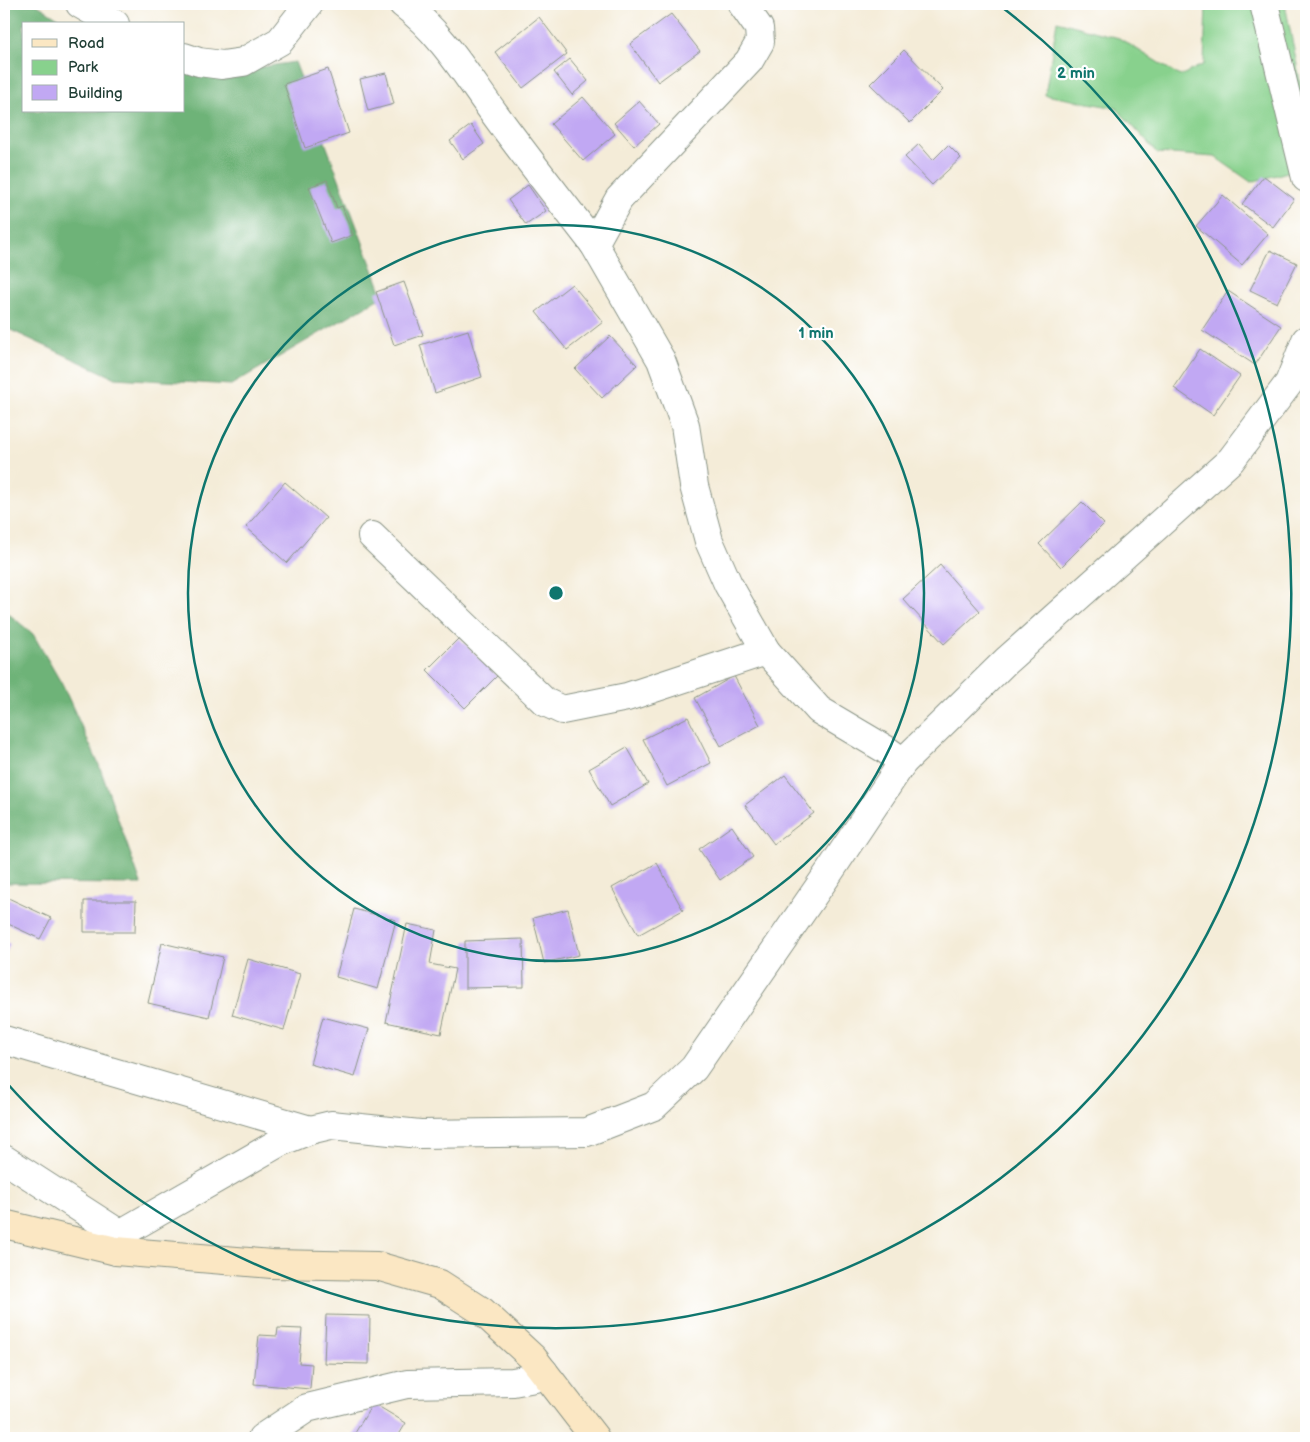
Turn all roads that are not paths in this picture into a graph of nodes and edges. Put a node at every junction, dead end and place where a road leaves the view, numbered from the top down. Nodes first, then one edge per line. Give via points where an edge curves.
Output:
1 (80, 4) edge
2 (309, 4) edge
3 (403, 4) edge
4 (742, 4) edge
5 (1264, 4) edge
6 (112, 22) edge
7 (185, 57) edge
8 (1306, 178) edge
9 (594, 244) junction
10 (1306, 340) edge
11 (372, 536) dead end
12 (766, 651) junction
13 (903, 762) junction
14 (4, 1040) edge
15 (310, 1130) junction
16 (4, 1159) edge
17 (4, 1224) edge
18 (118, 1242) junction
19 (544, 1372) junction
20 (262, 1438) edge
21 (595, 1438) edge

1 - 6 street
2 - 7 street via 280,41 243,62 222,66
3 - 9 street via 426,22 444,44
4 - 9 street via 759,28 760,42 750,62 619,199
5 - 8 street
9 - 12 street via 661,360 685,425 694,486 709,541 728,584
10 - 13 street via 1290,383 1230,460 1006,661
11 - 12 street via 545,702 562,710 627,697
12 - 13 street via 819,710
13 - 15 street via 694,1068 654,1106 588,1132 420,1134 331,1125
14 - 15 street
15 - 18 street via 280,1142
16 - 18 street
17 - 18 street
18 - 19 street via 272,1264 377,1266 431,1281 482,1311
19 - 20 street via 535,1378 513,1382 407,1384 307,1408
19 - 21 street

